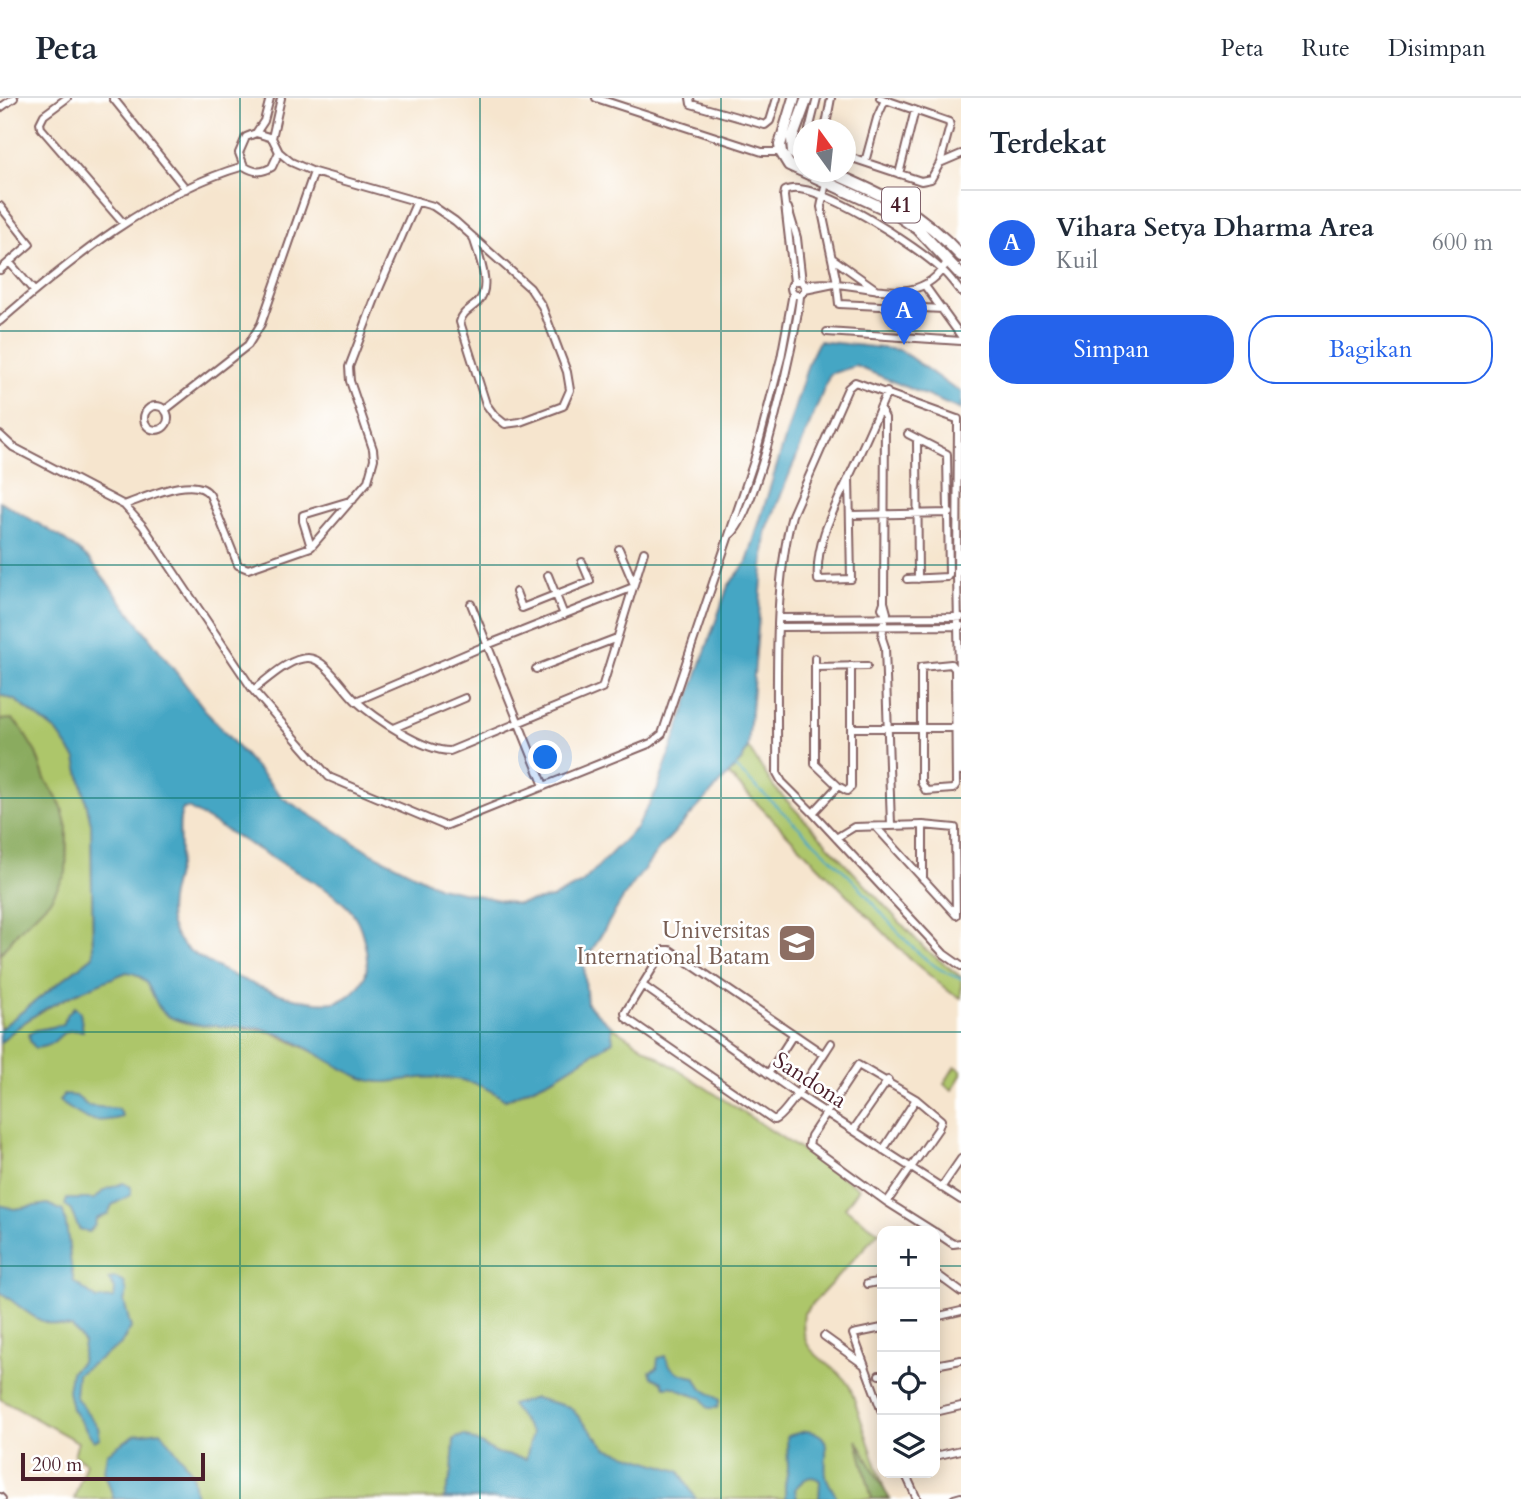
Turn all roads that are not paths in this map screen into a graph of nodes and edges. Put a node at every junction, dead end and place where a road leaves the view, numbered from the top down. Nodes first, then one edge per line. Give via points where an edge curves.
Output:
1 (14, 98) edge
2 (67, 98) edge
3 (113, 98) edge
4 (270, 98) edge
5 (281, 98) edge
6 (596, 98) edge
7 (690, 98) edge
8 (777, 98) edge
9 (793, 98) edge
10 (807, 98) edge
11 (817, 98) edge
12 (831, 98) edge
13 (882, 99) edge
14 (0, 108) edge
15 (915, 110) junction
16 (812, 118) edge
17 (827, 119) edge
18 (256, 133) junction
19 (272, 138) junction
20 (785, 145) junction
21 (279, 152) junction
22 (793, 153) edge
23 (960, 155) edge
24 (240, 158) junction
25 (856, 159) edge
26 (276, 162) junction
27 (292, 162) junction
28 (864, 162) junction
29 (940, 163) junction
30 (244, 166) junction
31 (793, 166) edge
32 (314, 172) junction
33 (220, 173) junction
34 (899, 174) junction
35 (827, 182) edge
36 (840, 182) edge
37 (186, 189) junction
38 (823, 196) junction
39 (880, 199) junction
40 (417, 201) junction
41 (0, 206) edge
42 (124, 224) junction
43 (473, 237) junction
44 (961, 256) edge
45 (831, 257) junction
46 (10, 263) junction
47 (945, 265) junction
48 (0, 270) edge
49 (961, 275) edge
50 (836, 284) junction
51 (925, 286) junction
52 (800, 288) junction
53 (34, 291) junction
54 (879, 291) junction
55 (961, 292) edge
56 (943, 309) junction
57 (0, 321) edge
58 (827, 332) dead end
59 (961, 339) edge
60 (887, 392) junction
61 (880, 408) junction
62 (165, 410) dead end
63 (0, 435) edge
64 (908, 435) dead end
65 (918, 440) junction
66 (849, 477) junction
67 (354, 499) junction
68 (124, 505) junction
69 (956, 513) edge
70 (917, 514) junction
71 (851, 515) junction
72 (884, 515) junction
73 (311, 547) junction
74 (619, 549) dead end
75 (644, 552) dead end
76 (582, 562) dead end
77 (548, 575) dead end
78 (907, 579) dead end
79 (918, 579) junction
80 (632, 585) junction
81 (516, 592) dead end
82 (556, 594) junction
83 (471, 604) dead end
84 (564, 615) junction
85 (885, 616) junction
86 (960, 617) edge
87 (779, 618) junction
88 (832, 623) junction
89 (960, 626) edge
90 (779, 627) junction
91 (884, 628) junction
92 (617, 638) junction
93 (487, 645) junction
94 (815, 658) dead end
95 (851, 666) junction
96 (867, 666) dead end
97 (815, 667) junction
98 (536, 669) dead end
99 (253, 690) junction
100 (465, 698) dead end
101 (356, 701) junction
102 (518, 722) junction
103 (888, 727) junction
104 (921, 727) junction
105 (394, 728) junction
106 (852, 728) junction
107 (956, 728) junction
108 (961, 771) edge
109 (544, 786) junction
110 (838, 786) junction
111 (813, 813) junction
112 (891, 825) junction
113 (923, 825) junction
114 (876, 827) junction
115 (835, 838) junction
116 (923, 880) junction
117 (961, 966) edge
118 (642, 985) junction
119 (793, 1035) junction
120 (831, 1043) dead end
121 (823, 1054) junction
122 (768, 1074) junction
123 (888, 1080) junction
124 (797, 1094) junction
125 (916, 1099) junction
126 (826, 1113) junction
127 (854, 1129) junction
128 (883, 1150) junction
129 (961, 1159) edge
130 (912, 1168) junction
131 (941, 1188) junction
132 (961, 1200) edge
133 (887, 1202) junction
134 (925, 1226) edge
135 (940, 1236) edge
136 (961, 1243) edge
137 (940, 1277) edge
138 (877, 1282) edge
139 (867, 1284) dead end
140 (961, 1292) edge
141 (961, 1311) edge
142 (940, 1316) edge
143 (877, 1329) edge
144 (824, 1336) dead end
145 (961, 1360) edge
146 (940, 1364) edge
147 (865, 1365) junction
148 (877, 1398) edge
149 (961, 1406) edge
150 (940, 1411) edge
151 (961, 1450) edge
152 (940, 1454) edge
153 (907, 1478) edge
154 (961, 1497) edge
155 (917, 1499) edge
156 (954, 1499) edge

1 - 14 street
2 - 42 street via 44,115 41,128
3 - 37 street
4 - 18 street
5 - 19 street
6 - 20 street via 762,152
7 - 8 street via 691,104 765,125
9 - 20 highway
10 - 20 highway
11 - 16 street
12 - 17 street
13 - 15 street
13 - 28 street
15 - 29 street via 949,122
15 - 34 street
18 - 19 street
18 - 24 street via 242,142
19 - 21 street
20 - 22 highway
20 - 31 highway, 41
21 - 26 street
21 - 27 street
23 - 29 street
24 - 30 street
24 - 33 street
25 - 28 street
26 - 27 street
26 - 30 street via 261,172
27 - 32 street
28 - 34 street
29 - 34 street via 926,181
30 - 33 street
32 - 40 street
32 - 62 street via 261,324 248,345
33 - 37 street
35 - 38 street
36 - 39 highway, 41
37 - 42 street
38 - 45 street
38 - 47 street via 868,216
38 - 52 street via 794,188 785,191 797,238
39 - 44 highway, 41 via 927,222
39 - 47 highway, 41 via 918,229
40 - 43 street via 433,206
40 - 67 street via 349,367 374,459 368,481
41 - 46 street via 30,244
42 - 53 street
43 - 43 street via 530,288 542,306 570,390 564,407 505,424 486,404 460,322 484,292
45 - 50 street
45 - 54 street
46 - 48 street
46 - 53 street
47 - 49 highway, 41
47 - 51 street
47 - 55 street
50 - 52 street
50 - 54 street
50 - 56 street via 839,304
51 - 54 street
51 - 56 street
52 - 109 street via 757,449 662,734 651,743
53 - 57 street
56 - 59 street
58 - 59 street
60 - 61 street
60 - 69 street via 958,419
60 - 87 street via 855,382 848,388 792,515
61 - 66 street
61 - 72 street via 884,418
63 - 68 street via 13,447
64 - 65 street
65 - 69 street via 947,454
65 - 70 street
66 - 71 street
66 - 71 street via 823,537 818,580 851,579
67 - 73 street
67 - 73 street via 303,515
68 - 73 street via 199,485 210,495 242,568
68 - 99 street via 143,526
69 - 70 street
69 - 79 street via 949,574
69 - 86 street
70 - 72 street
70 - 79 street
71 - 72 street
72 - 85 street
74 - 80 street
75 - 80 street
76 - 82 street via 590,581
77 - 82 street
78 - 79 street
80 - 84 street
80 - 92 street
81 - 82 street via 523,608
82 - 84 street
83 - 93 street
84 - 93 street
85 - 86 street
85 - 88 street
85 - 91 street
86 - 89 street
87 - 88 street
87 - 90 street
88 - 90 street
88 - 91 street
89 - 91 street
89 - 108 street
90 - 111 street via 777,773
91 - 103 street
92 - 98 street
92 - 102 street via 601,688
93 - 101 street
93 - 102 street
94 - 97 street
95 - 96 street
95 - 97 street
95 - 106 street
97 - 110 street via 816,764
99 - 101 street via 296,660 311,657
99 - 109 street via 329,777 445,826
100 - 105 street
101 - 105 street
102 - 105 street via 450,751 433,748
102 - 109 street
103 - 104 street
103 - 106 street
103 - 112 street
104 - 107 street
104 - 107 street via 921,782 926,791 954,788
104 - 107 street via 921,667 951,664 955,669
106 - 110 street via 851,788 847,791
110 - 111 street
111 - 115 street
112 - 113 street
112 - 114 street
113 - 116 street
113 - 116 street via 956,830 956,915
114 - 115 street via 854,827
114 - 116 street
115 - 117 street via 944,954
118 - 119 street via 664,950 670,950
118 - 122 street, Sandona
118 - 124 street via 626,1018 771,1119 780,1118
119 - 121 street
119 - 122 street
120 - 121 street
121 - 124 street
122 - 124 street, Sandona
123 - 125 street
123 - 126 street via 858,1065
123 - 127 street
124 - 126 street, Sandona
125 - 128 street
125 - 130 street via 941,1122
126 - 127 street, Sandona
126 - 133 street via 809,1145
127 - 128 street, Sandona
128 - 130 street, Sandona
129 - 131 street
130 - 131 street, Sandona
130 - 133 street
131 - 132 street, Sandona
133 - 134 street
135 - 136 street via 953,1244
137 - 140 street
138 - 139 street
141 - 142 street
143 - 147 street via 853,1334
144 - 147 street
145 - 146 street
147 - 148 street
149 - 150 street
151 - 152 street
153 - 155 street
154 - 156 street

